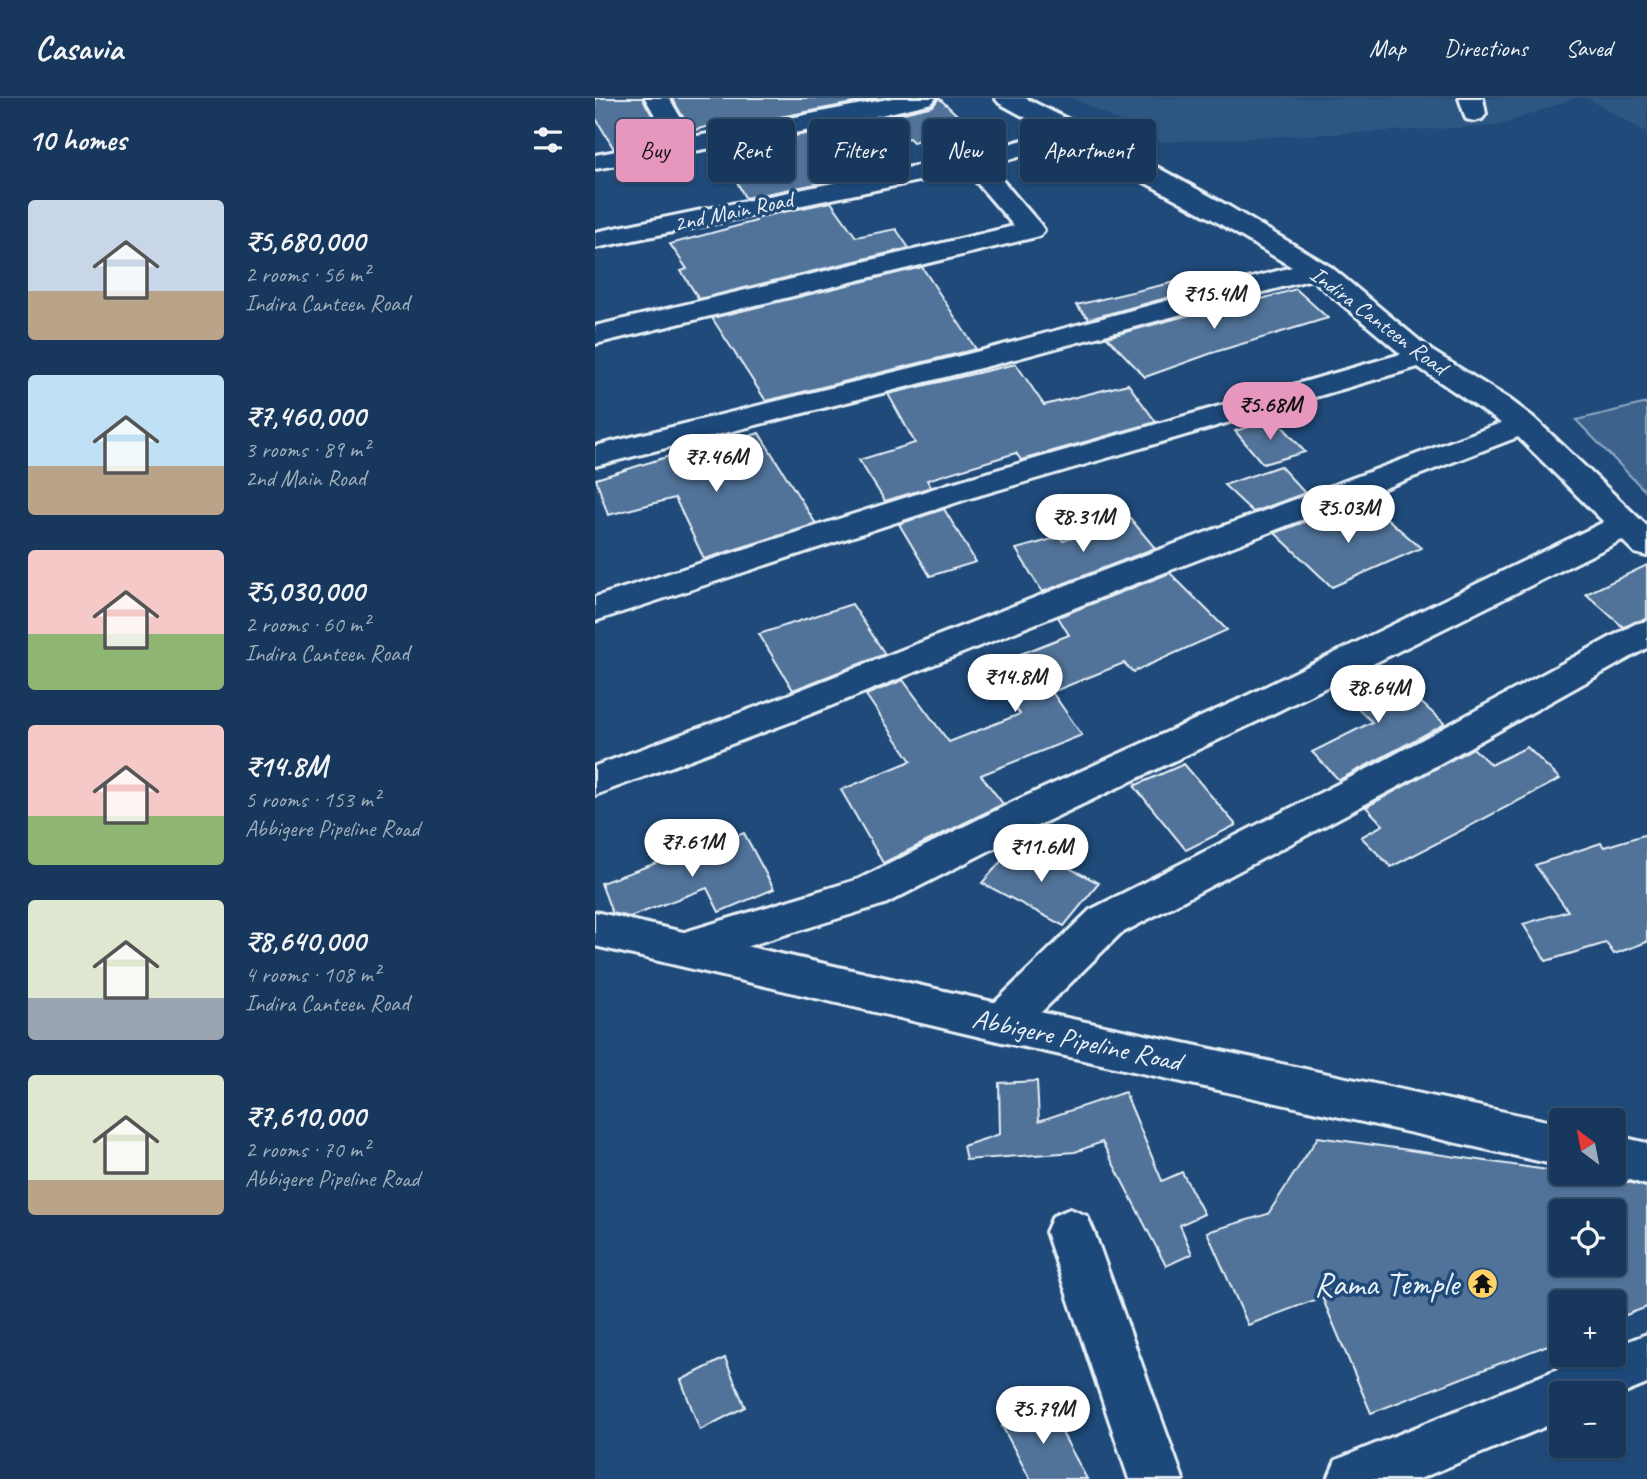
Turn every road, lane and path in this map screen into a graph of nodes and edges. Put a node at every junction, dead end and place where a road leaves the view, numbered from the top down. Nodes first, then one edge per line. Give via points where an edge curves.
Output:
1 (657, 98) edge
2 (821, 98) edge
3 (924, 98) edge
4 (1024, 100) edge
5 (838, 118) junction
6 (670, 119) edge
7 (1054, 119) edge
8 (694, 143) edge
9 (616, 158) edge
10 (595, 162) edge
11 (923, 172) edge
12 (1156, 177) edge
13 (990, 182) edge
14 (595, 240) edge
15 (1314, 270) junction
16 (595, 335) edge
17 (1422, 357) junction
18 (1523, 425) junction
19 (595, 456) edge
20 (1637, 534) edge
21 (595, 609) edge
22 (1647, 633) edge
23 (595, 780) edge
24 (595, 929) edge
25 (683, 949) junction
26 (1002, 1023) junction
27 (1549, 1142) edge
28 (1626, 1159) edge
29 (1647, 1164) edge
30 (1070, 1232) dead end
31 (1647, 1359) edge
32 (1594, 1381) edge
33 (1549, 1400) edge
34 (1383, 1474) edge
35 (1156, 1479) edge

1 - 6 street
2 - 5 street
3 - 5 street
4 - 7 street, Indira Canteen Road
5 - 8 street
9 - 10 street
11 - 14 street, 2nd Main Road
12 - 15 street, Indira Canteen Road
13 - 16 street via 1031,230
15 - 17 street, Indira Canteen Road
15 - 19 street
17 - 18 street, Indira Canteen Road
17 - 21 street via 959,491
18 - 20 street, Indira Canteen Road
18 - 23 street
20 - 25 street via 1029,812 871,892
22 - 26 street via 1392,773 1105,922
24 - 25 street, Abbigere Pipeline Road
25 - 26 street, Abbigere Pipeline Road
26 - 27 street, Abbigere Pipeline Road
28 - 29 street
30 - 35 street
31 - 32 street
33 - 34 street

